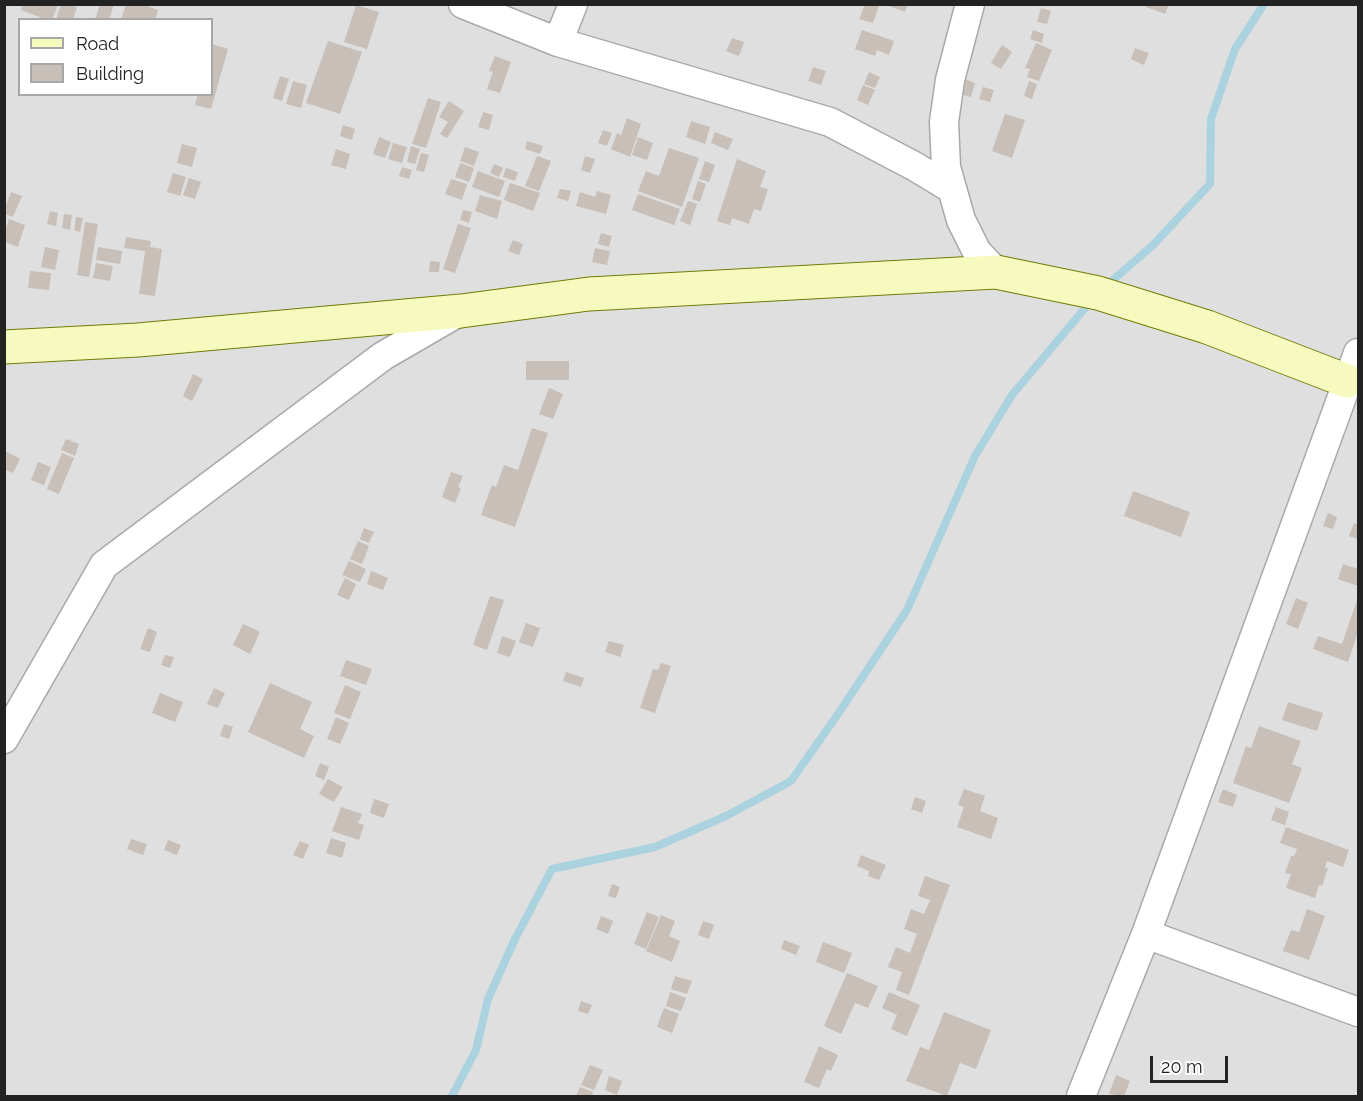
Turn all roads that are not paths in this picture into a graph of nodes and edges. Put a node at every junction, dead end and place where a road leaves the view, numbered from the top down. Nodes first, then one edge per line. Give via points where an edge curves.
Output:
1 (463, 4) edge
2 (573, 4) edge
3 (970, 4) edge
4 (558, 42) junction
5 (952, 189) junction
6 (996, 272) junction
7 (461, 311) junction
8 (4, 347) edge
9 (1355, 372) edge
10 (4, 739) edge
11 (1146, 934) junction
12 (1359, 1012) edge
13 (1081, 1096) edge

1 - 4 street
2 - 4 street
3 - 5 street via 944,123 946,167
4 - 5 street via 830,122
5 - 6 street via 961,220 977,252
6 - 7 street via 589,294
6 - 9 street via 1098,293
7 - 8 street via 138,340
7 - 10 street via 383,356 104,565
9 - 11 street
11 - 12 street
11 - 13 street

